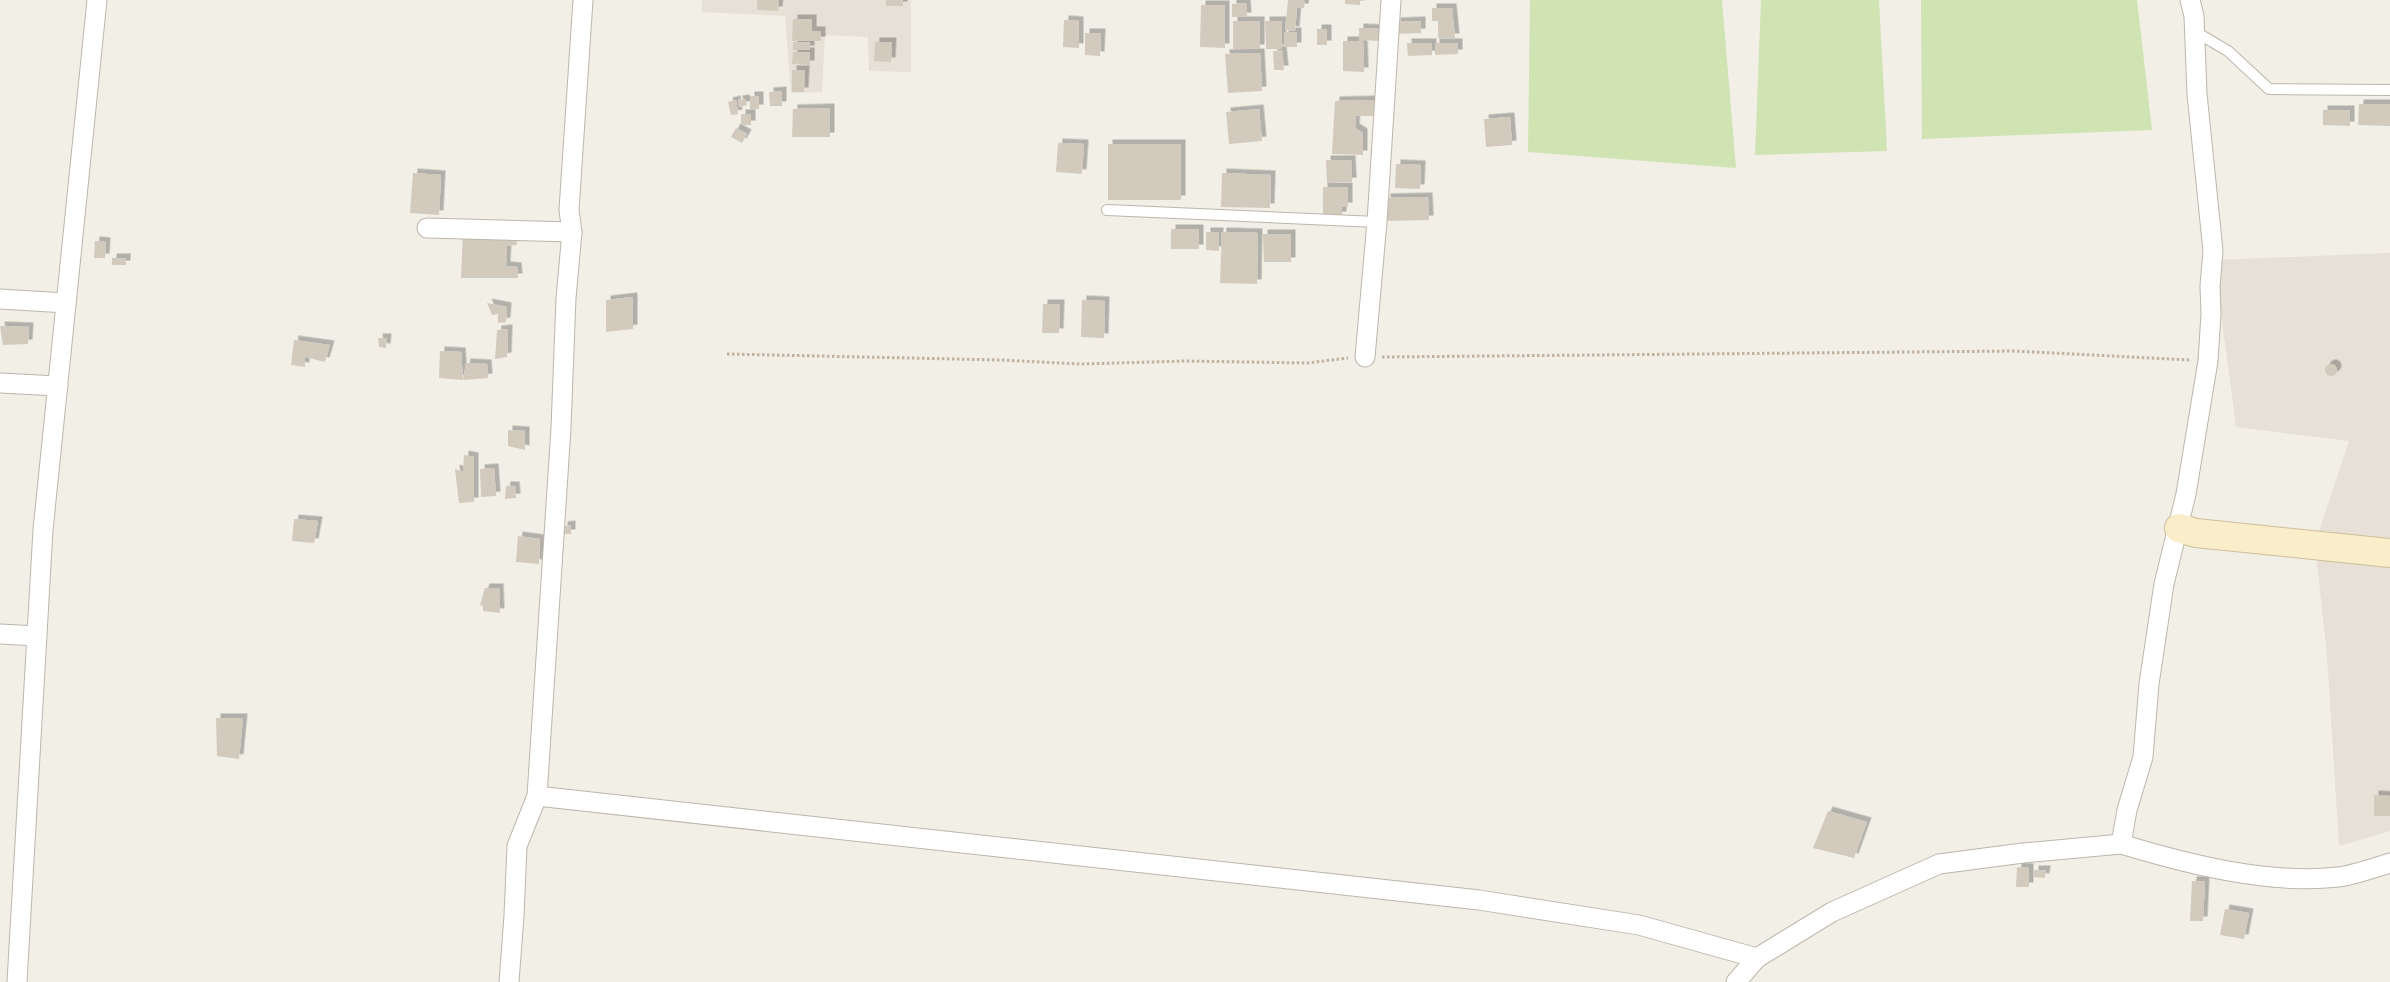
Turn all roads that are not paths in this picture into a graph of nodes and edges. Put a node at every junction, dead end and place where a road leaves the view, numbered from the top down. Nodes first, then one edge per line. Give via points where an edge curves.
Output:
1 (97, 0) edge
2 (584, 0) edge
3 (1391, 0) edge
4 (2190, 0) edge
5 (2194, 31) junction
6 (2390, 90) edge
7 (1106, 210) dead end
8 (1377, 222) junction
9 (427, 228) dead end
10 (572, 232) junction
11 (0, 299) edge
12 (66, 303) junction
13 (1365, 357) road end
14 (0, 382) edge
15 (58, 386) junction
16 (2179, 528) junction
17 (2390, 553) edge
18 (0, 634) edge
19 (36, 636) junction
20 (537, 796) junction
21 (2121, 844) junction
22 (2390, 863) edge
23 (1757, 958) junction
24 (17, 982) edge
25 (509, 982) edge
26 (1736, 982) edge

1 - 12 street
2 - 10 street via 569,210
3 - 8 street
4 - 5 street
5 - 6 lane via 2228,51 2269,89
5 - 16 street via 2213,251 2208,361
7 - 8 lane
8 - 13 street
9 - 10 street
10 - 20 street
11 - 12 street
12 - 15 street
14 - 15 street
15 - 19 street
16 - 17 street via 2196,533
16 - 21 street via 2164,584 2149,684 2143,757 2127,810
18 - 19 street
19 - 24 street
20 - 23 street via 1479,900 1639,925
20 - 25 street via 517,846
21 - 22 street via 2169,859 2288,879 2340,877
21 - 23 street via 1939,864 1832,912
23 - 26 street

